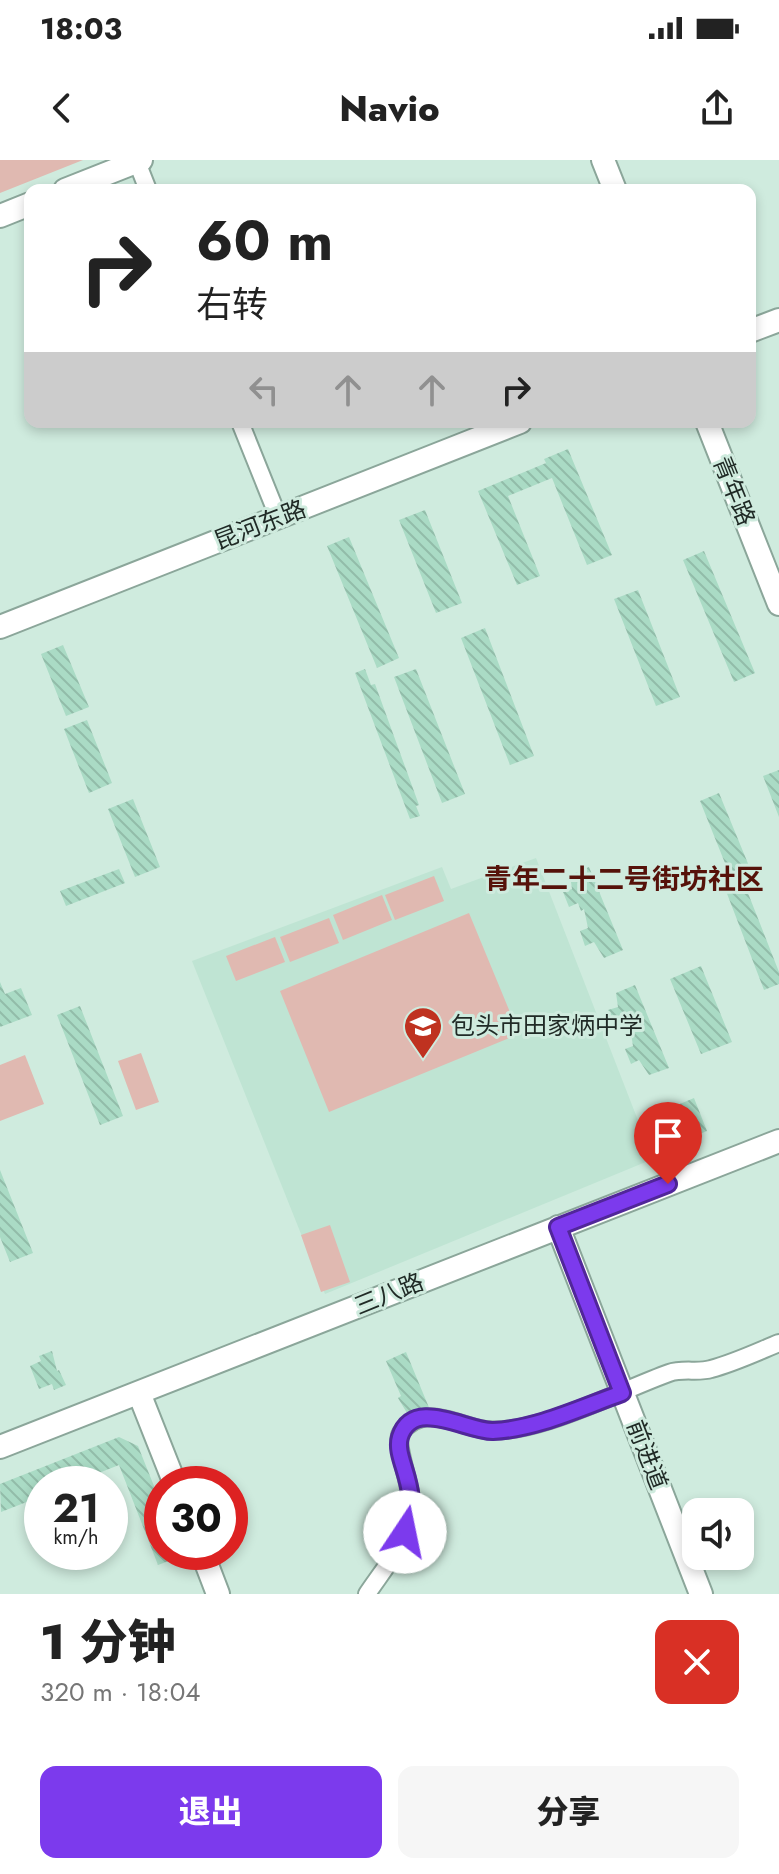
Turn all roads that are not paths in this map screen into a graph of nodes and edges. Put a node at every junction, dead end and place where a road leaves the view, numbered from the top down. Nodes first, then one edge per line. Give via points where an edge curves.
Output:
1 (603, 160) edge
2 (139, 161) edge
3 (80, 184) edge
4 (146, 184) edge
5 (613, 184) edge
6 (24, 206) edge
7 (0, 216) edge
8 (779, 320) edge
9 (756, 329) edge
10 (242, 428) edge
11 (505, 428) edge
12 (709, 428) edge
13 (279, 519) junction
14 (779, 604) edge
15 (0, 627) edge
16 (779, 1141) edge
17 (558, 1227) junction
18 (779, 1343) edge
19 (139, 1393) junction
20 (622, 1393) junction
21 (0, 1447) edge
22 (168, 1466) edge
23 (209, 1570) edge
24 (218, 1594) edge
25 (367, 1594) edge
26 (701, 1594) edge

1 - 5 street
2 - 3 street
2 - 4 street
6 - 7 street
8 - 9 street
10 - 13 street
11 - 13 street, 昆河东路
12 - 14 street, 青年路
13 - 15 street, 昆河东路
16 - 17 street, 三八路
17 - 19 street, 三八路
17 - 20 street, 前进道
18 - 20 street via 708,1371 672,1371
19 - 21 street, 三八路
19 - 22 street
20 - 25 street via 533,1424 493,1431 442,1417 413,1423 400,1434 399,1443 412,1492 411,1516 398,1548
20 - 26 street, 前进道
23 - 24 street

